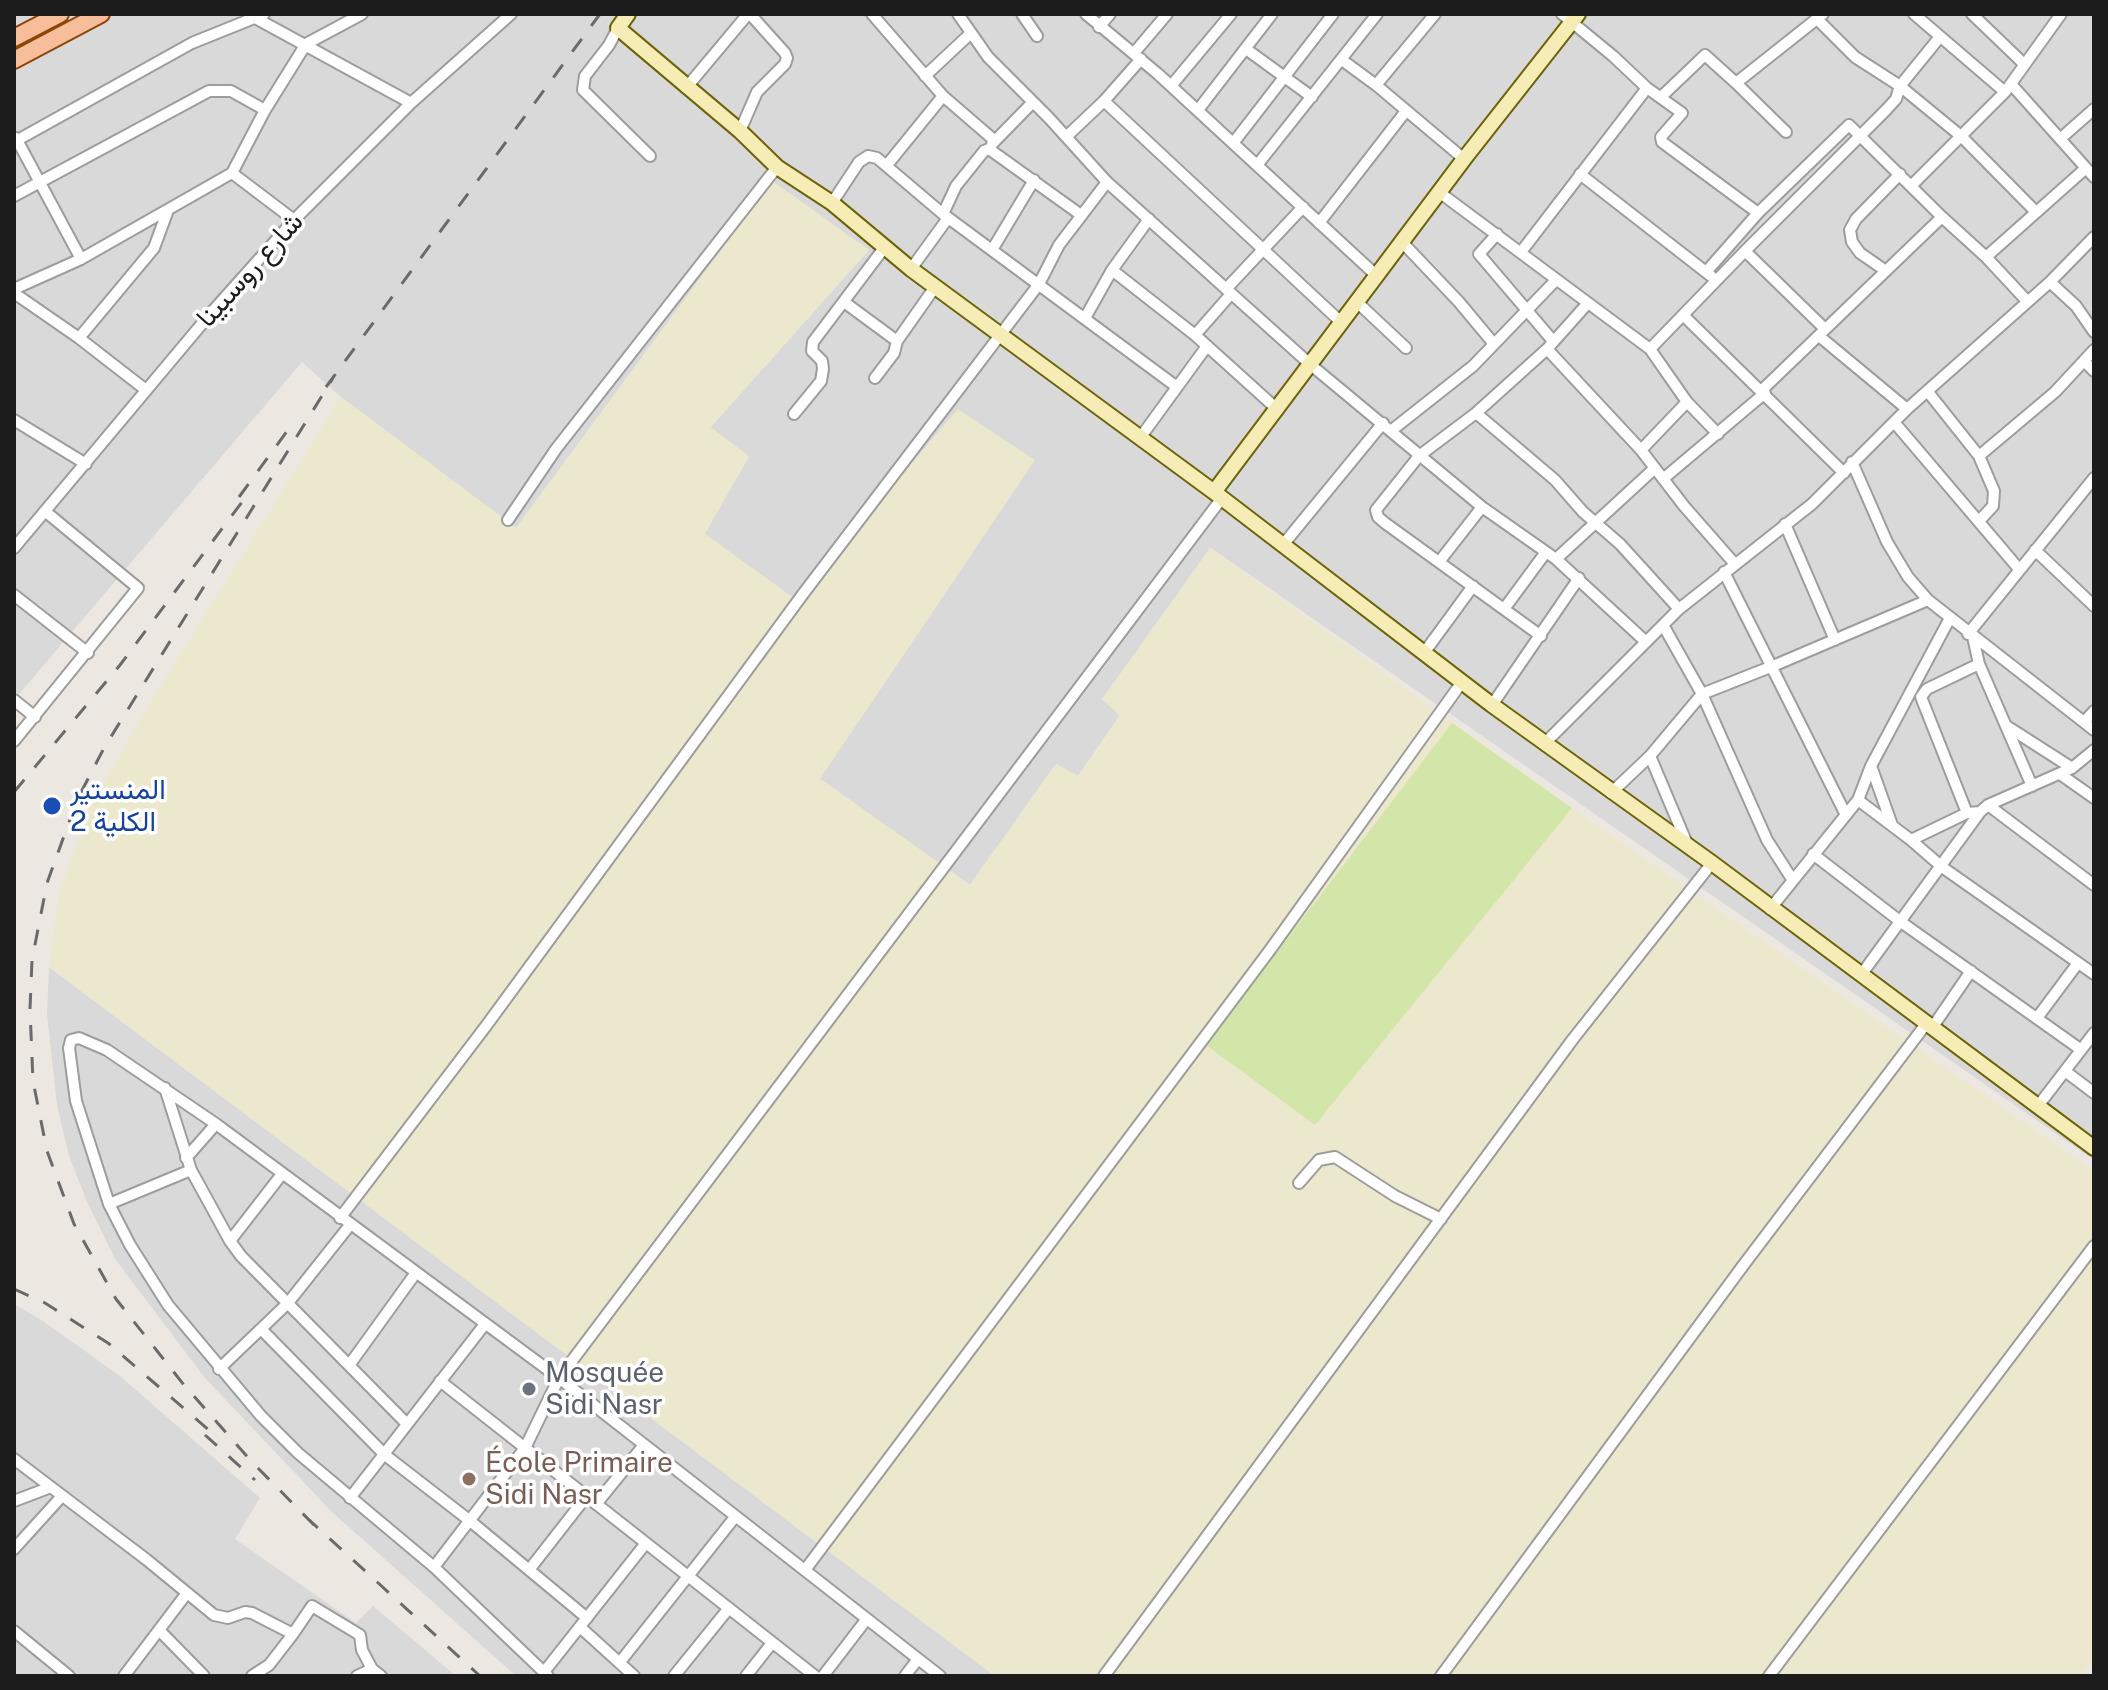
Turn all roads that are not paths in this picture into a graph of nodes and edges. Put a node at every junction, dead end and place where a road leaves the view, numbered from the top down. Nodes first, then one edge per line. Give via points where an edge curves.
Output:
1 (60, 14) edge
2 (101, 14) edge
3 (362, 14) edge
4 (511, 14) edge
5 (628, 14) edge
6 (749, 14) edge
7 (872, 14) edge
8 (958, 14) edge
9 (1022, 14) edge
10 (1086, 14) edge
11 (1110, 14) edge
12 (1167, 14) edge
13 (1231, 14) edge
14 (1272, 14) edge
15 (1333, 14) edge
16 (1377, 14) edge
17 (1914, 14) edge
18 (1972, 14) edge
19 (2061, 14) edge
20 (256, 16) edge
21 (1430, 16) edge
22 (1570, 16) edge
23 (1820, 17) edge
24 (1099, 27) junction
25 (618, 28) junction
26 (971, 33) junction
27 (1037, 36) dead end
28 (14, 38) edge
29 (1939, 38) junction
30 (306, 44) junction
31 (1246, 49) junction
32 (1138, 56) junction
33 (14, 60) edge
34 (1342, 60) junction
35 (2024, 64) junction
36 (925, 76) junction
37 (1286, 78) junction
38 (1736, 83) junction
39 (1376, 85) junction
40 (1171, 86) junction
41 (1900, 86) junction
42 (686, 88) junction
43 (1647, 88) junction
44 (2008, 88) junction
45 (943, 96) junction
46 (1312, 97) junction
47 (1661, 97) junction
48 (1104, 101) junction
49 (1033, 102) junction
50 (411, 103) junction
51 (2094, 109) edge
52 (265, 110) junction
53 (1198, 110) junction
54 (1406, 111) junction
55 (740, 131) junction
56 (1786, 132) dead end
57 (1067, 136) junction
58 (1861, 137) junction
59 (1962, 137) junction
60 (15, 139) edge
61 (2060, 139) junction
62 (1234, 142) junction
63 (992, 144) junction
64 (650, 156) dead end
65 (1464, 159) junction
66 (1258, 164) junction
67 (887, 165) junction
68 (777, 167) junction
69 (2086, 168) junction
70 (232, 173) junction
71 (1580, 174) junction
72 (1900, 174) junction
73 (2094, 177) edge
74 (1034, 180) junction
75 (1107, 182) junction
76 (39, 183) junction
77 (1911, 186) junction
78 (1439, 192) junction
79 (14, 196) edge
80 (832, 203) junction
81 (1303, 207) junction
82 (168, 210) junction
83 (2035, 211) junction
84 (1758, 213) junction
85 (1081, 215) junction
86 (946, 216) junction
87 (1942, 217) junction
88 (1149, 219) junction
89 (294, 220) junction
90 (1319, 223) junction
91 (1497, 234) junction
92 (2094, 237) edge
93 (1402, 242) junction
94 (884, 248) junction
95 (992, 250) junction
96 (1264, 250) junction
97 (1745, 251) junction
98 (1521, 252) junction
99 (1986, 257) junction
100 (81, 259) junction
101 (911, 269) junction
102 (1112, 270) junction
103 (1886, 271) junction
104 (1706, 272) junction
105 (1377, 276) junction
106 (1556, 280) junction
107 (1717, 280) junction
108 (2050, 282) junction
109 (1039, 284) junction
110 (935, 287) junction
111 (14, 291) edge
112 (1228, 292) junction
113 (2027, 301) junction
114 (844, 302) junction
115 (1357, 302) junction
116 (1588, 303) junction
117 (1528, 312) junction
118 (1684, 316) junction
119 (1085, 318) junction
120 (1342, 323) junction
121 (1822, 332) junction
122 (2094, 332) edge
123 (1000, 333) junction
124 (1195, 335) junction
125 (79, 338) junction
126 (897, 341) junction
127 (1494, 344) junction
128 (1550, 345) junction
129 (1207, 346) junction
130 (1406, 348) dead end
131 (1650, 349) junction
132 (2094, 350) edge
133 (2085, 362) junction
134 (1311, 365) junction
135 (2094, 371) edge
136 (875, 378) dead end
137 (1177, 387) junction
138 (146, 390) junction
139 (1764, 392) junction
140 (1928, 392) junction
141 (1687, 402) junction
142 (1907, 409) junction
143 (1278, 410) junction
144 (1476, 413) junction
145 (794, 414) dead end
146 (14, 420) edge
147 (1894, 422) junction
148 (1388, 426) junction
149 (1718, 434) junction
150 (1140, 438) junction
151 (1641, 450) junction
152 (1419, 456) junction
153 (1979, 456) junction
154 (1852, 462) junction
155 (86, 464) junction
156 (1655, 468) junction
157 (1844, 473) junction
158 (1663, 479) junction
159 (2092, 485) edge
160 (1218, 495) junction
161 (1482, 507) junction
162 (46, 512) junction
163 (508, 520) dead end
164 (1979, 521) junction
165 (1594, 522) junction
166 (1785, 524) junction
167 (1282, 546) junction
168 (14, 548) edge
169 (2035, 550) junction
170 (1546, 552) junction
171 (1556, 559) junction
172 (1439, 562) junction
173 (1734, 563) junction
174 (2019, 569) junction
175 (1724, 572) junction
176 (1579, 578) junction
177 (1473, 586) junction
178 (14, 595) edge
179 (1928, 600) junction
180 (2094, 606) edge
181 (1504, 609) junction
182 (1679, 609) junction
183 (1950, 618) junction
184 (1663, 625) junction
185 (1970, 635) junction
186 (1541, 636) junction
187 (1835, 640) junction
188 (1645, 641) junction
189 (88, 653) junction
190 (1424, 653) junction
191 (1979, 664) junction
192 (1773, 666) junction
193 (1462, 682) junction
194 (1918, 691) junction
195 (1702, 694) junction
196 (14, 700) edge
197 (1492, 705) junction
198 (2094, 711) edge
199 (35, 717) junction
200 (2084, 722) junction
201 (2006, 726) junction
202 (2094, 730) edge
203 (14, 741) edge
204 (1544, 744) junction
205 (2094, 750) edge
206 (1650, 756) junction
207 (1871, 766) junction
208 (2072, 768) junction
209 (2060, 774) junction
210 (2032, 786) junction
211 (1611, 793) junction
212 (2094, 798) edge
213 (1858, 800) junction
214 (1984, 809) junction
215 (1967, 813) junction
216 (1846, 815) junction
217 (1893, 827) junction
218 (1911, 840) junction
219 (1689, 848) junction
220 (1813, 854) junction
221 (1712, 863) junction
222 (1942, 867) junction
223 (1792, 879) junction
224 (2094, 885) edge
225 (1770, 909) junction
226 (1901, 922) junction
227 (2078, 963) junction
228 (1971, 971) junction
229 (2094, 974) edge
230 (1861, 975) junction
231 (2037, 1018) junction
232 (1929, 1026) junction
233 (2093, 1037) edge
234 (2080, 1049) junction
235 (2065, 1071) junction
236 (165, 1088) junction
237 (2094, 1093) edge
238 (2038, 1106) junction
239 (216, 1124) junction
240 (2094, 1148) edge
241 (186, 1158) junction
242 (191, 1170) junction
243 (282, 1174) junction
244 (1299, 1183) dead end
245 (109, 1204) junction
246 (340, 1218) junction
247 (1441, 1219) junction
248 (350, 1225) junction
249 (230, 1241) junction
250 (2094, 1246) edge
251 (415, 1274) junction
252 (288, 1303) junction
253 (485, 1324) junction
254 (262, 1330) junction
255 (350, 1364) junction
256 (219, 1369) junction
257 (559, 1378) junction
258 (440, 1381) junction
259 (407, 1424) junction
260 (644, 1445) junction
261 (525, 1448) junction
262 (385, 1455) junction
263 (14, 1459) edge
264 (51, 1487) junction
265 (62, 1496) junction
266 (586, 1497) junction
267 (350, 1498) junction
268 (14, 1501) edge
269 (596, 1504) junction
270 (735, 1517) junction
271 (469, 1520) junction
272 (646, 1543) junction
273 (14, 1549) edge
274 (434, 1567) junction
275 (529, 1570) junction
276 (805, 1570) junction
277 (690, 1576) junction
278 (187, 1593) junction
279 (729, 1608) junction
280 (866, 1620) junction
281 (583, 1622) junction
282 (159, 1630) junction
283 (14, 1631) edge
284 (293, 1634) junction
285 (772, 1643) junction
286 (918, 1659) junction
287 (620, 1662) junction
288 (377, 1672) edge
289 (253, 1674) edge
290 (546, 1674) edge
291 (69, 1676) edge
292 (124, 1676) edge
293 (204, 1676) edge
294 (357, 1676) edge
295 (634, 1676) edge
296 (674, 1676) edge
297 (746, 1676) edge
298 (815, 1676) edge
299 (823, 1676) edge
300 (905, 1676) edge
301 (940, 1676) edge
302 (1104, 1676) edge
303 (1441, 1676) edge
304 (1769, 1676) edge

1 - 28 main road
2 - 33 main road
3 - 30 street
4 - 50 street, شارع روسبينا
5 - 25 street
6 - 42 street
6 - 55 street via 787,58 757,92
7 - 36 street
8 - 26 street
9 - 27 street
10 - 24 street
11 - 24 street
12 - 32 street
13 - 40 street
14 - 31 street
15 - 37 street
16 - 34 street
17 - 29 street
18 - 35 street
19 - 35 street
20 - 30 street
20 - 60 street via 192,43
21 - 39 street
22 - 43 street
22 - 65 street
23 - 38 street
23 - 41 street via 1855,57
24 - 32 street
25 - 42 street
25 - 64 street via 585,76 583,90
26 - 36 street
26 - 49 street
29 - 41 street
29 - 44 street
30 - 50 street
30 - 52 street
31 - 37 street
31 - 53 street
32 - 40 street
32 - 48 street
34 - 39 street
34 - 46 street
35 - 44 street
36 - 45 street
37 - 46 street
37 - 62 street
38 - 47 street via 1705,55
38 - 56 street
39 - 54 street
40 - 53 street
41 - 58 street via 1896,99
41 - 59 street
42 - 55 street
43 - 47 street
43 - 71 street
44 - 59 street
44 - 61 street
45 - 63 street
45 - 67 street
46 - 66 street
47 - 84 street via 1682,113 1662,142
48 - 57 street
48 - 96 street
49 - 57 street
49 - 63 street
50 - 89 street, شارع روسبينا
51 - 61 street
52 - 70 street
52 - 76 street via 231,91 209,91
53 - 62 street
54 - 65 street
54 - 90 street
55 - 68 street
57 - 75 street
58 - 72 street
58 - 84 street via 1845,126
58 - 97 street
59 - 77 street
59 - 83 street
60 - 76 street
61 - 69 street
62 - 66 street
63 - 74 street
63 - 86 street via 956,186
65 - 78 street
66 - 81 street
67 - 80 street via 868,156 859,162
67 - 86 street
68 - 80 street
68 - 163 street via 556,449
69 - 73 street
69 - 83 street
70 - 82 street
70 - 89 street
71 - 98 street
71 - 104 street
72 - 77 street
72 - 103 street via 1850,230 1860,253
74 - 85 street
74 - 95 street
75 - 85 street
75 - 88 street
76 - 79 street
76 - 100 street
77 - 87 street
78 - 91 street
78 - 93 street
80 - 94 street
81 - 90 street
81 - 96 street
82 - 100 street
82 - 125 street via 154,248
83 - 99 street
84 - 104 street
85 - 109 street
86 - 95 street
86 - 101 street
87 - 99 street
87 - 103 street
88 - 102 street
88 - 112 street
89 - 138 street, شارع روسبينا
90 - 105 street
91 - 98 street
91 - 117 street via 1479,254
92 - 108 street
93 - 105 street
93 - 127 street
94 - 101 street
94 - 114 street
95 - 109 street
96 - 112 street
96 - 120 street
97 - 107 street
97 - 121 street
98 - 106 street
99 - 113 street
100 - 111 street
101 - 110 street
102 - 119 street
102 - 124 street
103 - 121 street
104 - 107 street
105 - 115 street
106 - 116 street
106 - 117 street
107 - 118 street
108 - 113 street
108 - 122 street
109 - 119 street
109 - 123 street
110 - 123 street
110 - 126 street
111 - 125 street
112 - 124 street
112 - 134 street
113 - 140 street
114 - 126 street
114 - 145 street via 813,342 812,351 822,361 821,381
115 - 120 street
115 - 130 street
116 - 128 street
116 - 131 street
117 - 127 street
117 - 128 street
118 - 131 street
118 - 139 street
119 - 137 street
120 - 134 street
121 - 139 street
121 - 142 street
123 - 150 street
123 - 246 street
124 - 129 street
125 - 138 street
126 - 136 street
127 - 148 street via 1473,366
128 - 144 street
128 - 151 street
129 - 137 street
129 - 143 street
131 - 141 street
132 - 133 street
133 - 135 street
133 - 153 street
134 - 143 street
134 - 148 street
137 - 150 street
138 - 155 street, شارع روسبينا
139 - 149 street
139 - 157 street
140 - 142 street
140 - 153 street
141 - 149 street
141 - 151 street
142 - 147 street
143 - 160 street
144 - 152 street
144 - 165 street via 1555,480
146 - 155 street
147 - 154 street
147 - 164 street
148 - 152 street
148 - 167 street
149 - 158 street
150 - 160 street
151 - 156 street
152 - 161 street
152 - 172 street via 1376,510 1385,523
153 - 164 street via 1995,501
154 - 157 street
154 - 179 street via 1887,542
155 - 162 street, شارع روسبينا
156 - 158 street
156 - 165 street
157 - 166 street
158 - 173 street
159 - 169 street
160 - 167 street
160 - 257 street
161 - 170 street
161 - 172 street
162 - 168 street, شارع روسبينا
162 - 189 street via 138,588
164 - 174 street
165 - 171 street
165 - 182 street
166 - 173 street
166 - 187 street
167 - 190 street
169 - 174 street
169 - 180 street
170 - 171 street
170 - 181 street
171 - 176 street
172 - 177 street
173 - 175 street
174 - 185 street
175 - 182 street
175 - 192 street
176 - 186 street
176 - 188 street
177 - 181 street
177 - 190 street
178 - 189 street
179 - 183 street
179 - 187 street
181 - 186 street
182 - 184 street
183 - 185 street
183 - 194 street
184 - 188 street
184 - 195 street
185 - 191 street
185 - 200 street
186 - 197 street
187 - 192 street
188 - 204 street
189 - 199 street
190 - 193 street
191 - 194 street
191 - 201 street
192 - 195 street
192 - 216 street
193 - 197 street
193 - 276 street via 1270,950
194 - 207 street
194 - 215 street
195 - 206 street
195 - 223 street via 1767,840
196 - 199 street
197 - 204 street
198 - 200 street
199 - 203 street
200 - 202 street
201 - 208 street
201 - 210 street
204 - 211 street
205 - 208 street
206 - 211 street
206 - 219 street
207 - 213 street
207 - 217 street
208 - 209 street
209 - 210 street
209 - 212 street
210 - 214 street
211 - 219 street
213 - 216 street
213 - 217 street
214 - 215 street
214 - 222 street
214 - 224 street
215 - 218 street
216 - 220 street
217 - 218 street
218 - 222 street
219 - 221 street
220 - 223 street
220 - 226 street
221 - 225 street
221 - 247 street
222 - 226 street
222 - 227 street
223 - 225 street
225 - 230 street
226 - 228 street
226 - 230 street
227 - 229 street
227 - 231 street
228 - 231 street
228 - 232 street
230 - 232 street
231 - 234 street
232 - 238 street
232 - 303 street via 1742,1267
233 - 234 street
234 - 235 street
235 - 237 street
235 - 238 street
236 - 239 street
236 - 241 street
236 - 245 street via 107,1050 79,1038 71,1040 76,1101
238 - 240 street
239 - 241 street
239 - 243 street
241 - 242 street
242 - 245 street
242 - 249 street
243 - 246 street
243 - 249 street
244 - 247 street via 1319,1160 1335,1157
245 - 256 street via 168,1305
246 - 248 street
247 - 302 street
248 - 251 street
248 - 252 street
249 - 252 street
250 - 304 street
251 - 253 street
251 - 255 street
252 - 254 street
252 - 255 street
253 - 257 street
253 - 258 street
254 - 256 street
254 - 262 street
255 - 259 street
256 - 267 street via 261,1416
257 - 260 street
257 - 261 street
258 - 259 street
258 - 261 street
259 - 262 street
260 - 269 street
260 - 270 street
261 - 266 street
261 - 271 street
262 - 267 street
262 - 271 street
263 - 264 street
264 - 265 street
264 - 268 street
265 - 273 street
265 - 278 street
266 - 269 street
266 - 275 street
267 - 274 street
269 - 272 street
270 - 276 street
270 - 277 street
271 - 274 street
271 - 275 street
272 - 277 street
272 - 281 street
274 - 290 street
275 - 281 street
276 - 280 street
277 - 279 street
277 - 287 street
278 - 282 street
278 - 284 street via 219,1617 252,1613
279 - 285 street
279 - 296 street
280 - 286 street
280 - 299 street
281 - 287 street
281 - 290 street
282 - 292 street
282 - 293 street
283 - 291 street
284 - 288 street via 312,1606 360,1635 362,1650
284 - 289 street via 269,1665
285 - 297 street
285 - 298 street
286 - 300 street
286 - 301 street
287 - 295 street
288 - 294 street

